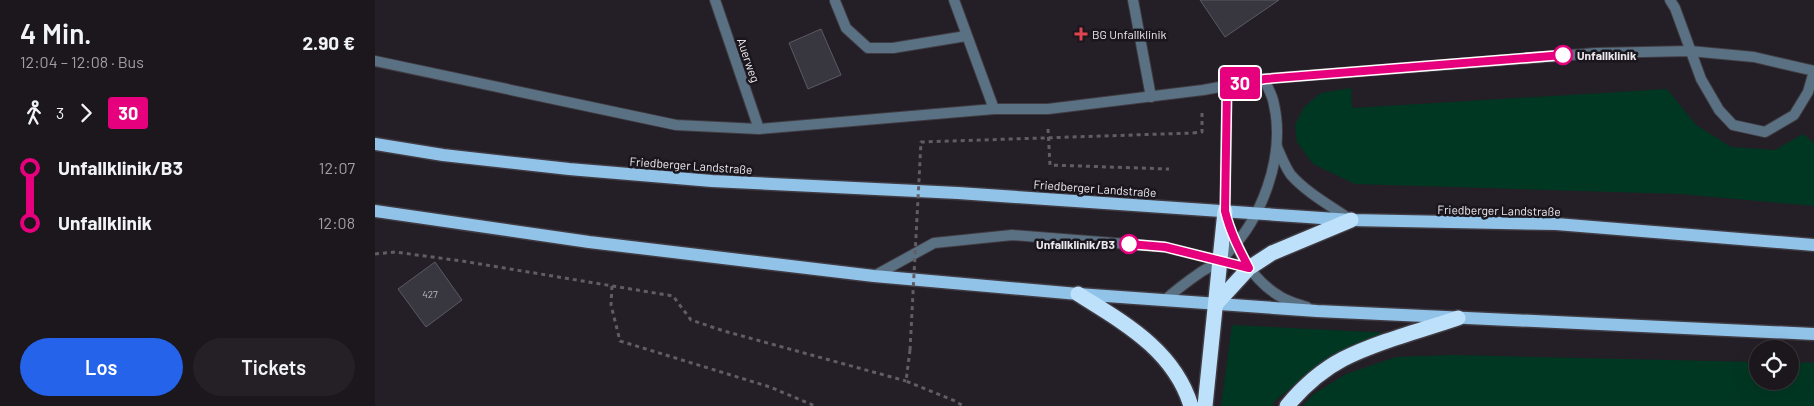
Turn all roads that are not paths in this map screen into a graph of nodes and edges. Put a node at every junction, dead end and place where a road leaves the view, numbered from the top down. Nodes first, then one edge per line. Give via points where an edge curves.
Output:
1 (715, 0) edge
2 (954, 0) edge
3 (1133, 0) edge
4 (1670, 0) edge
5 (835, 1) edge
6 (966, 36) junction
7 (1690, 51) junction
8 (375, 61) edge
9 (1814, 71) edge
10 (1265, 79) junction
11 (1227, 86) junction
12 (1151, 96) junction
13 (994, 110) junction
14 (759, 129) junction
15 (375, 144) edge
16 (1277, 147) junction
17 (375, 211) edge
18 (1225, 211) junction
19 (1257, 214) junction
20 (1351, 220) junction
21 (1235, 242) junction
22 (1814, 245) edge
23 (1220, 260) junction
24 (1249, 268) junction
25 (874, 276) junction
26 (1077, 294) junction
27 (1165, 300) junction
28 (1216, 304) junction
29 (1317, 311) junction
30 (1458, 318) junction
31 (1814, 334) edge
32 (1191, 406) edge
33 (1205, 406) edge
34 (1287, 406) edge

1 - 14 street, Auerweg
2 - 6 street
3 - 12 street
4 - 7 street
5 - 6 street via 846,28 868,48 893,48
6 - 13 street
7 - 9 street via 1754,57
7 - 9 street via 1719,110 1733,125 1765,132 1794,116 1808,92
7 - 10 street via 1596,53
8 - 14 street via 675,125
10 - 11 street
10 - 16 street via 1273,100
11 - 12 street
11 - 18 street
12 - 13 street via 1048,109
13 - 14 street
15 - 18 main road, Friedberger Landstraße via 482,160 712,181
16 - 19 street via 1271,176
16 - 20 street via 1284,164 1300,184
17 - 25 main road via 589,242
18 - 19 main road, Friedberger Landstraße
18 - 21 street
18 - 23 highway
19 - 20 main road, Friedberger Landstraße
19 - 21 street
20 - 22 main road, Friedberger Landstraße via 1556,224
20 - 24 highway via 1272,253
21 - 23 street
21 - 24 street
23 - 24 street
23 - 25 street via 1165,247 1012,235 934,243
23 - 27 street
23 - 28 highway
24 - 28 highway
24 - 29 street via 1269,289 1283,298
25 - 26 main road
26 - 27 main road
26 - 32 highway via 1148,341 1175,370
27 - 28 main road
28 - 29 main road
28 - 33 highway
29 - 30 main road
30 - 31 main road
30 - 34 highway via 1375,345 1341,360 1314,379

